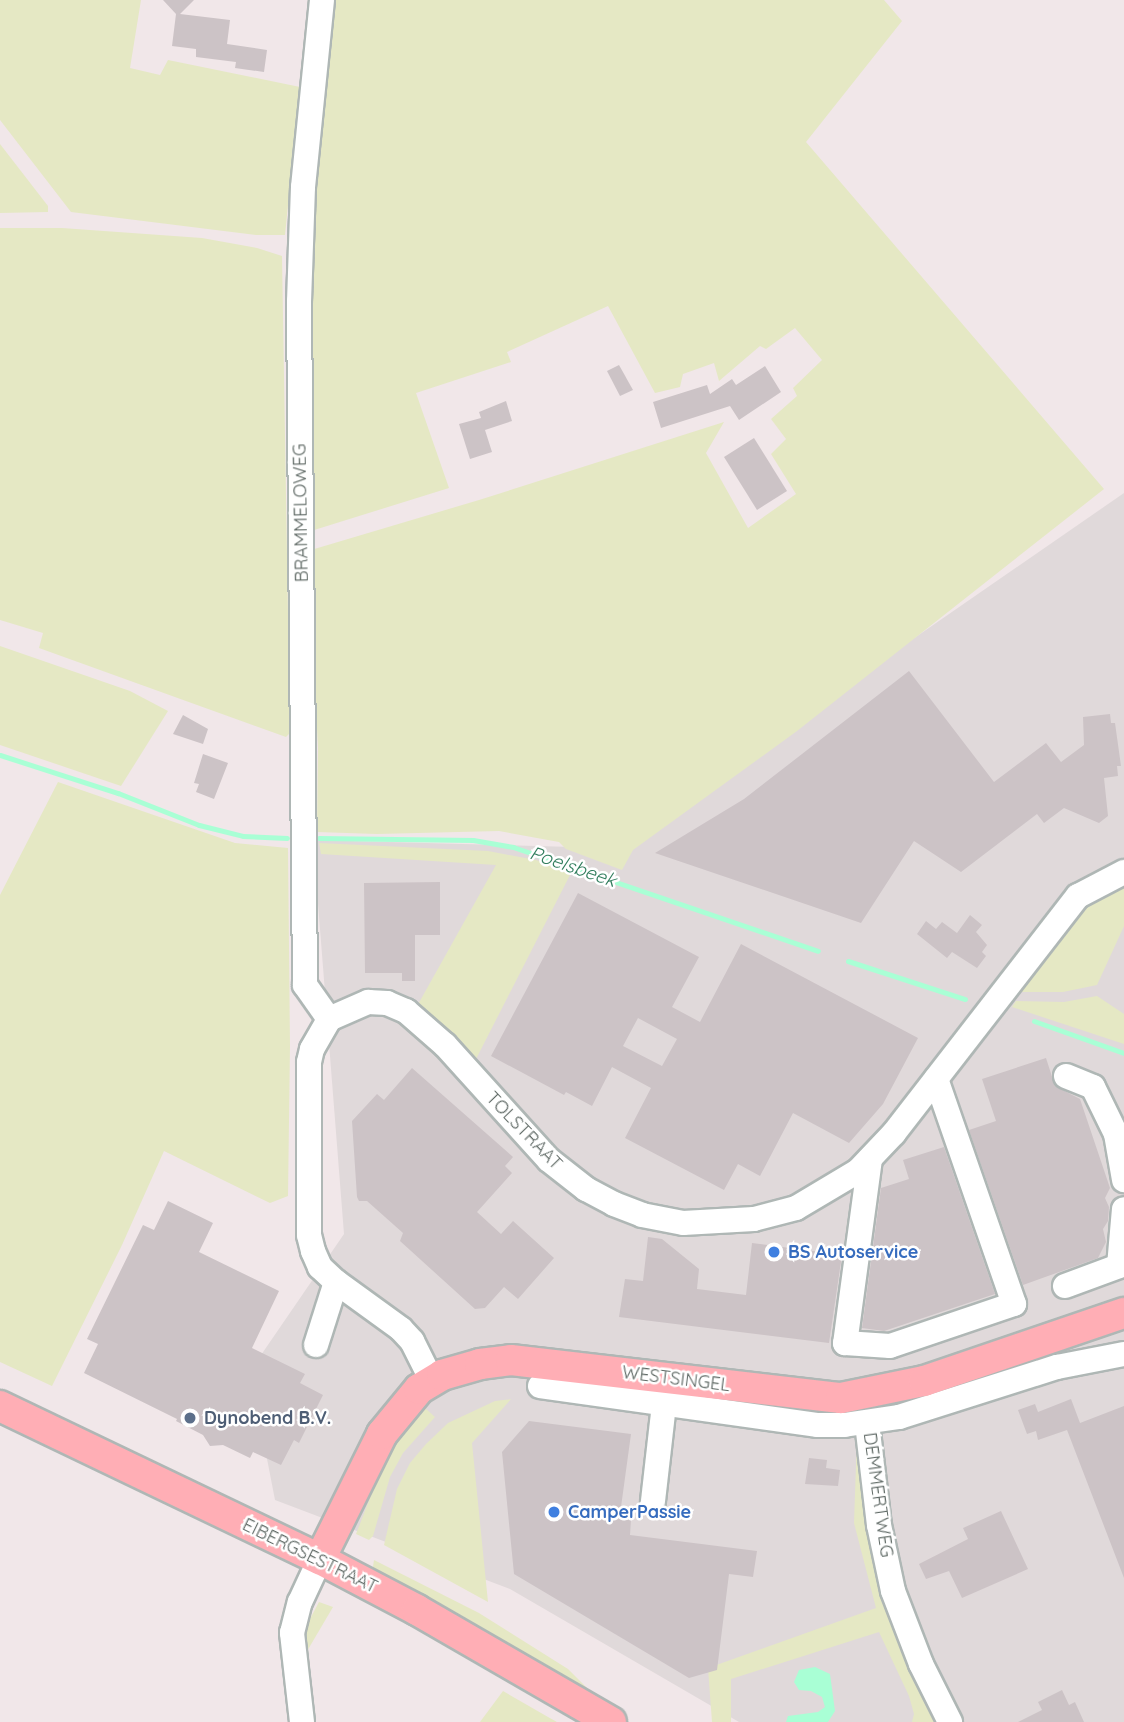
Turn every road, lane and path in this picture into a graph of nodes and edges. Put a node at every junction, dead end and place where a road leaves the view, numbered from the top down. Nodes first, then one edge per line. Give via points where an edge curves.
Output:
1 (322, 0) edge
2 (1124, 872) edge
3 (330, 1019) junction
4 (1066, 1076) dead end
5 (936, 1079) junction
6 (1120, 1133) edge
7 (870, 1159) junction
8 (1124, 1180) edge
9 (1124, 1209) edge
10 (335, 1282) junction
11 (1065, 1286) dead end
12 (1124, 1314) edge
13 (316, 1345) dead end
14 (1124, 1354) edge
15 (431, 1380) junction
16 (540, 1386) dead end
17 (664, 1404) junction
18 (0, 1406) edge
19 (867, 1423) junction
20 (653, 1501) dead end
21 (320, 1559) junction
22 (302, 1722) edge
23 (611, 1722) edge
24 (950, 1722) edge

1 - 3 street, BRAMMELOWEG via 303,187 299,302 305,985
2 - 5 street, TOLSTRAAT via 1078,896
3 - 7 street, TOLSTRAAT via 368,1002 406,1011 445,1045 549,1160 586,1189 642,1215 684,1223 733,1222 777,1213 817,1196
3 - 10 street via 309,1062 309,1235 320,1267
4 - 6 street via 1093,1087
5 - 7 street, TOLSTRAAT
5 - 7 street via 1013,1304 890,1346 845,1343
6 - 8 street
9 - 11 street via 1119,1265
10 - 13 street
10 - 15 street via 401,1329
12 - 15 main road, WESTSINGEL via 924,1381 841,1398 511,1360 480,1364
14 - 19 street, WESTSINGEL via 1057,1367 899,1418
15 - 21 main road, WESTSINGEL via 400,1408 382,1434
16 - 17 street, WESTSINGEL
17 - 19 street, WESTSINGEL via 818,1425
17 - 20 street
18 - 21 main road, EIBERGSESTRAAT
19 - 24 street, DEMMERTWEG via 878,1525 893,1591 920,1664
21 - 22 street via 292,1633
21 - 23 main road, EIBERGSESTRAAT

